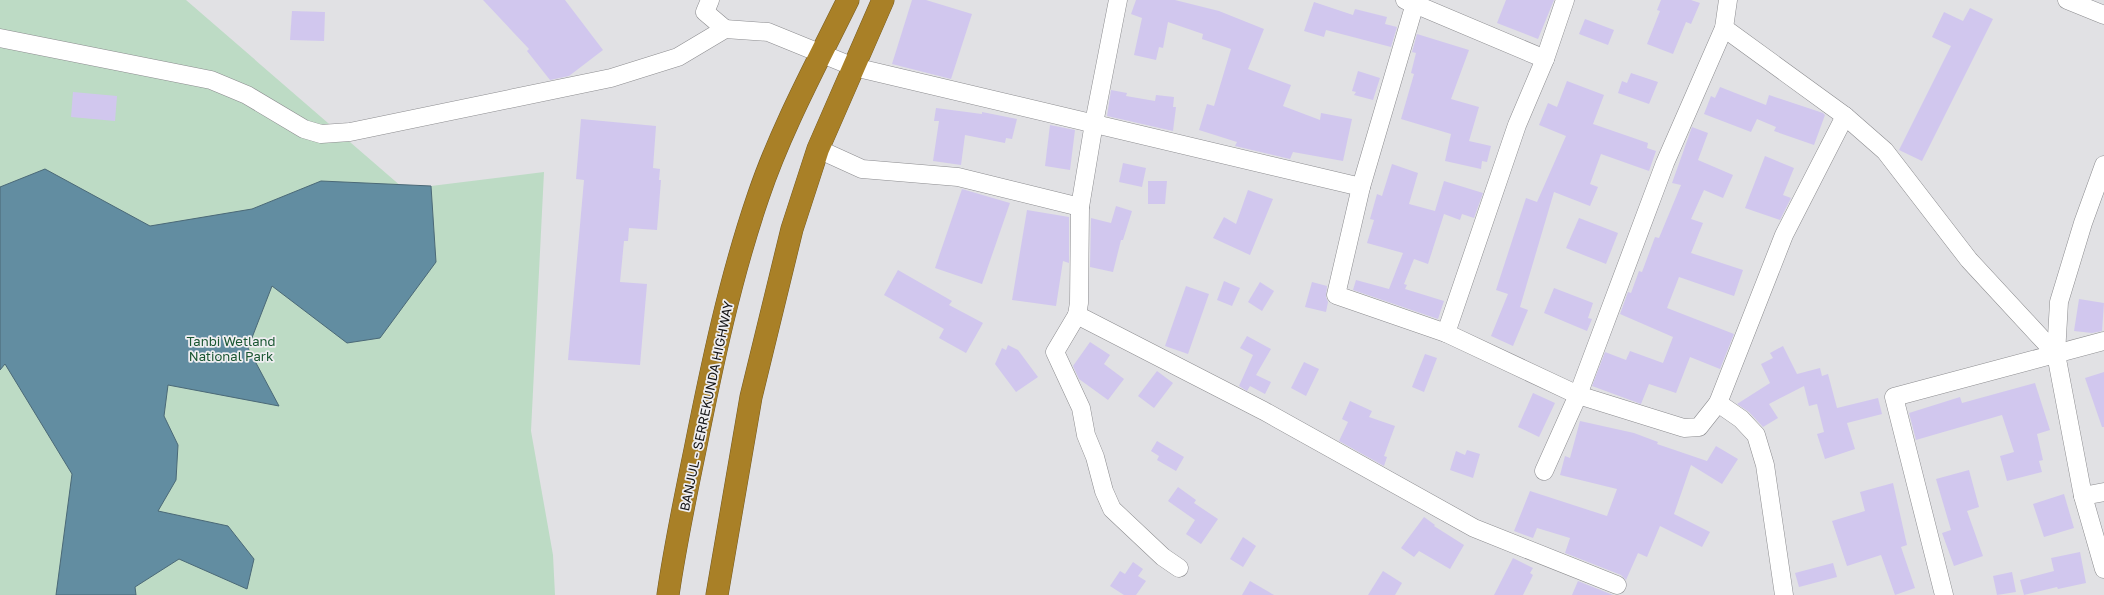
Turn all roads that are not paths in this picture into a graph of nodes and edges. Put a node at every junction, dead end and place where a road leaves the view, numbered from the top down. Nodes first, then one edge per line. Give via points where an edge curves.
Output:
1 (710, 0) edge
2 (848, 0) edge
3 (883, 0) edge
4 (1118, 0) edge
5 (1565, 0) edge
6 (1728, 0) edge
7 (2068, 0) edge
8 (1412, 1) edge
9 (2104, 15) edge
10 (1724, 28) junction
11 (725, 29) junction
12 (0, 38) edge
13 (822, 54) junction
14 (1545, 59) junction
15 (854, 67) junction
16 (1845, 116) junction
17 (1094, 123) junction
18 (818, 149) junction
19 (2104, 165) edge
20 (1361, 187) junction
21 (1080, 207) junction
22 (1076, 315) junction
23 (1446, 333) junction
24 (2104, 340) edge
25 (2056, 354) junction
26 (1578, 395) junction
27 (1718, 403) junction
28 (1544, 471) dead end
29 (2104, 492) edge
30 (2083, 496) junction
31 (1179, 568) dead end
32 (2104, 569) edge
33 (1617, 585) dead end
34 (668, 595) edge
35 (717, 595) edge
36 (1784, 595) edge
37 (1944, 595) edge

1 - 11 street via 706,12
2 - 13 highway, BANJUL - SERREKUNDA HIGHWAY
3 - 15 highway
4 - 17 street
5 - 14 street
6 - 10 street
7 - 9 street
8 - 14 street
8 - 20 street
10 - 16 street
10 - 26 street via 1665,163
11 - 12 street via 678,57 611,78 350,132 321,134 304,129 247,95 211,80
11 - 13 street via 768,32
13 - 15 street
13 - 34 highway, BANJUL - SERREKUNDA HIGHWAY via 781,138 758,197 732,288 710,371
14 - 23 street via 1517,125
15 - 17 street
15 - 18 highway
16 - 25 street via 1885,151 1969,260
16 - 27 street via 1784,235
17 - 20 street
17 - 21 street
18 - 21 street via 862,169 958,177
18 - 35 highway via 792,229 751,397
19 - 25 street via 2059,302
20 - 23 street via 1336,295
21 - 22 street via 1079,303
22 - 31 street via 1055,352 1081,408 1086,435 1096,457 1104,491 1112,509 1163,557
22 - 33 street via 1264,411 1474,528
23 - 26 street
24 - 25 street
25 - 30 street
25 - 37 street via 1894,397
26 - 27 street via 1684,428 1699,427
26 - 28 street
27 - 36 street via 1756,435 1765,465
29 - 30 street
30 - 32 street

